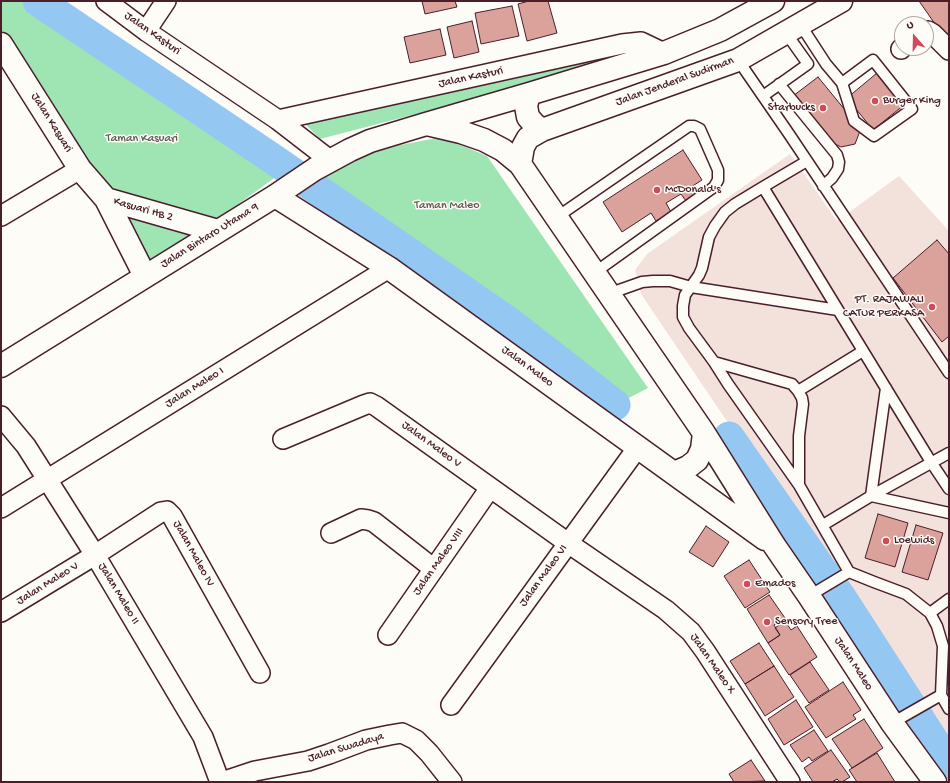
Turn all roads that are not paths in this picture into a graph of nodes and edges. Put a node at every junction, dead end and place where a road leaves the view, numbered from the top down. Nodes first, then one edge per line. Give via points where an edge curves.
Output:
1 (106, 1) edge
2 (166, 1) edge
3 (773, 1) edge
4 (842, 1) edge
5 (793, 28) junction
6 (146, 31) junction
7 (934, 35) edge
8 (1, 44) edge
9 (949, 50) edge
10 (664, 53) junction
11 (738, 60) junction
12 (842, 83) junction
13 (779, 84) junction
14 (529, 94) junction
15 (763, 96) junction
16 (278, 120) junction
17 (426, 124) junction
18 (542, 130) junction
19 (807, 161) junction
20 (520, 164) junction
21 (323, 165) junction
22 (80, 168) junction
23 (824, 186) junction
24 (763, 187) junction
25 (279, 193) junction
26 (106, 199) junction
27 (1, 216) edge
28 (557, 217) junction
29 (218, 231) junction
30 (389, 268) junction
31 (594, 273) junction
32 (145, 276) junction
33 (691, 287) junction
34 (608, 294) junction
35 (838, 310) junction
36 (863, 351) junction
37 (714, 362) junction
38 (1, 366) edge
39 (949, 374) edge
40 (886, 388) junction
41 (798, 391) junction
42 (1, 416) edge
43 (704, 433) junction
44 (283, 439) dead end
45 (638, 447) junction
46 (949, 453) edge
47 (931, 462) junction
48 (674, 473) junction
49 (47, 479) junction
50 (799, 484) junction
51 (490, 488) junction
52 (949, 489) edge
53 (871, 496) junction
54 (1, 508) edge
55 (949, 513) edge
56 (823, 525) junction
57 (331, 533) dead end
58 (568, 543) junction
59 (774, 545) junction
60 (95, 555) junction
61 (434, 569) junction
62 (849, 572) junction
63 (815, 593) junction
64 (949, 599) edge
65 (1, 612) edge
66 (930, 613) junction
67 (388, 635) dead end
68 (260, 673) dead end
69 (941, 695) junction
70 (451, 705) dead end
71 (949, 708) edge
72 (897, 720) junction
73 (221, 782) edge
74 (452, 782) edge
75 (790, 782) edge
76 (935, 782) edge

1 - 6 street, Jalan Kasturi
2 - 6 street
3 - 10 street via 720,30
4 - 5 street, Jalan Jenderal Sudirman
5 - 11 street, Jalan Jenderal Sudirman
5 - 12 lane
5 - 13 lane via 808,64
6 - 16 street, Jalan Kasturi
7 - 9 street
8 - 22 street, Jalan Kasuari
10 - 14 street
10 - 16 street, Jalan Kasturi via 641,42 622,44
11 - 15 lane
11 - 18 street, Jalan Jenderal Sudirman
12 - 12 lane via 854,120 874,136 912,108 873,60
13 - 15 lane
13 - 23 lane via 837,155 838,169
14 - 17 street
14 - 18 street via 526,106 528,117
15 - 19 lane
16 - 21 street, Jalan Kasturi
17 - 20 street, Jalan Maleo via 484,140 503,150
17 - 21 street, Jalan Bintaro Utama 9 via 370,141
18 - 20 street, Jalan Jenderal Sudirman via 528,138 522,147
19 - 23 lane
19 - 24 lane
20 - 28 street, Jalan Maleo
21 - 25 street, Jalan Bintaro Utama 9
22 - 26 street, Jalan Kasuari
22 - 27 street
23 - 39 lane
24 - 33 lane via 725,212 709,237 702,268
24 - 35 lane
25 - 29 street, Jalan Bintaro Utama 9
25 - 30 street, Jalan Maleo
26 - 29 street, Kasuari HB 2
26 - 32 street, Kasuari HB 2
28 - 31 street, Jalan Maleo
28 - 31 lane via 689,126 700,128 718,170 718,180 714,187
29 - 32 street, Jalan Bintaro Utama 9
30 - 45 street, Jalan Maleo
30 - 49 street, Jalan Maleo I
31 - 34 street, Jalan Maleo
32 - 38 street, Jalan Bintaro Utama 9
33 - 34 lane via 670,281 653,281 642,282
33 - 35 lane
33 - 37 lane via 683,301 684,317
34 - 43 street, Jalan Maleo
35 - 36 lane
36 - 40 lane
36 - 41 lane
37 - 41 lane via 792,384
37 - 50 lane
40 - 47 lane
40 - 53 lane
41 - 50 lane via 803,404 799,436
42 - 49 street, Jalan Maleo II via 26,446
43 - 48 street via 702,450 697,460
43 - 59 street, Jalan Maleo
44 - 51 street, Jalan Maleo V via 370,403
45 - 48 street, Jalan Maleo
45 - 58 street, Jalan Maleo VI
46 - 47 lane
47 - 52 lane
47 - 53 lane
48 - 59 street, Jalan Maleo
49 - 54 street, Jalan Maleo I
49 - 60 street, Jalan Maleo II
50 - 56 lane
51 - 58 street, Jalan Maleo V
51 - 61 street, Jalan Maleo VIII
53 - 55 lane
53 - 56 lane
56 - 62 lane
57 - 61 street via 361,519 374,522
58 - 70 street, Jalan Maleo VI
58 - 75 street, Jalan Maleo X via 666,610 691,632
59 - 63 street, Jalan Maleo
60 - 65 street, Jalan Maleo V
60 - 68 street, Jalan Maleo IV via 161,512 168,511
60 - 73 street, Jalan Maleo II via 203,737
61 - 67 street, Jalan Maleo VIII
62 - 63 lane
62 - 66 lane via 906,594
63 - 72 street, Jalan Maleo
64 - 66 lane
66 - 69 lane via 943,646
69 - 71 lane
69 - 72 lane
72 - 76 street, Jalan Maleo
73 - 74 street, Jalan Swadaya via 255,771 315,759 366,740 402,733 416,740

